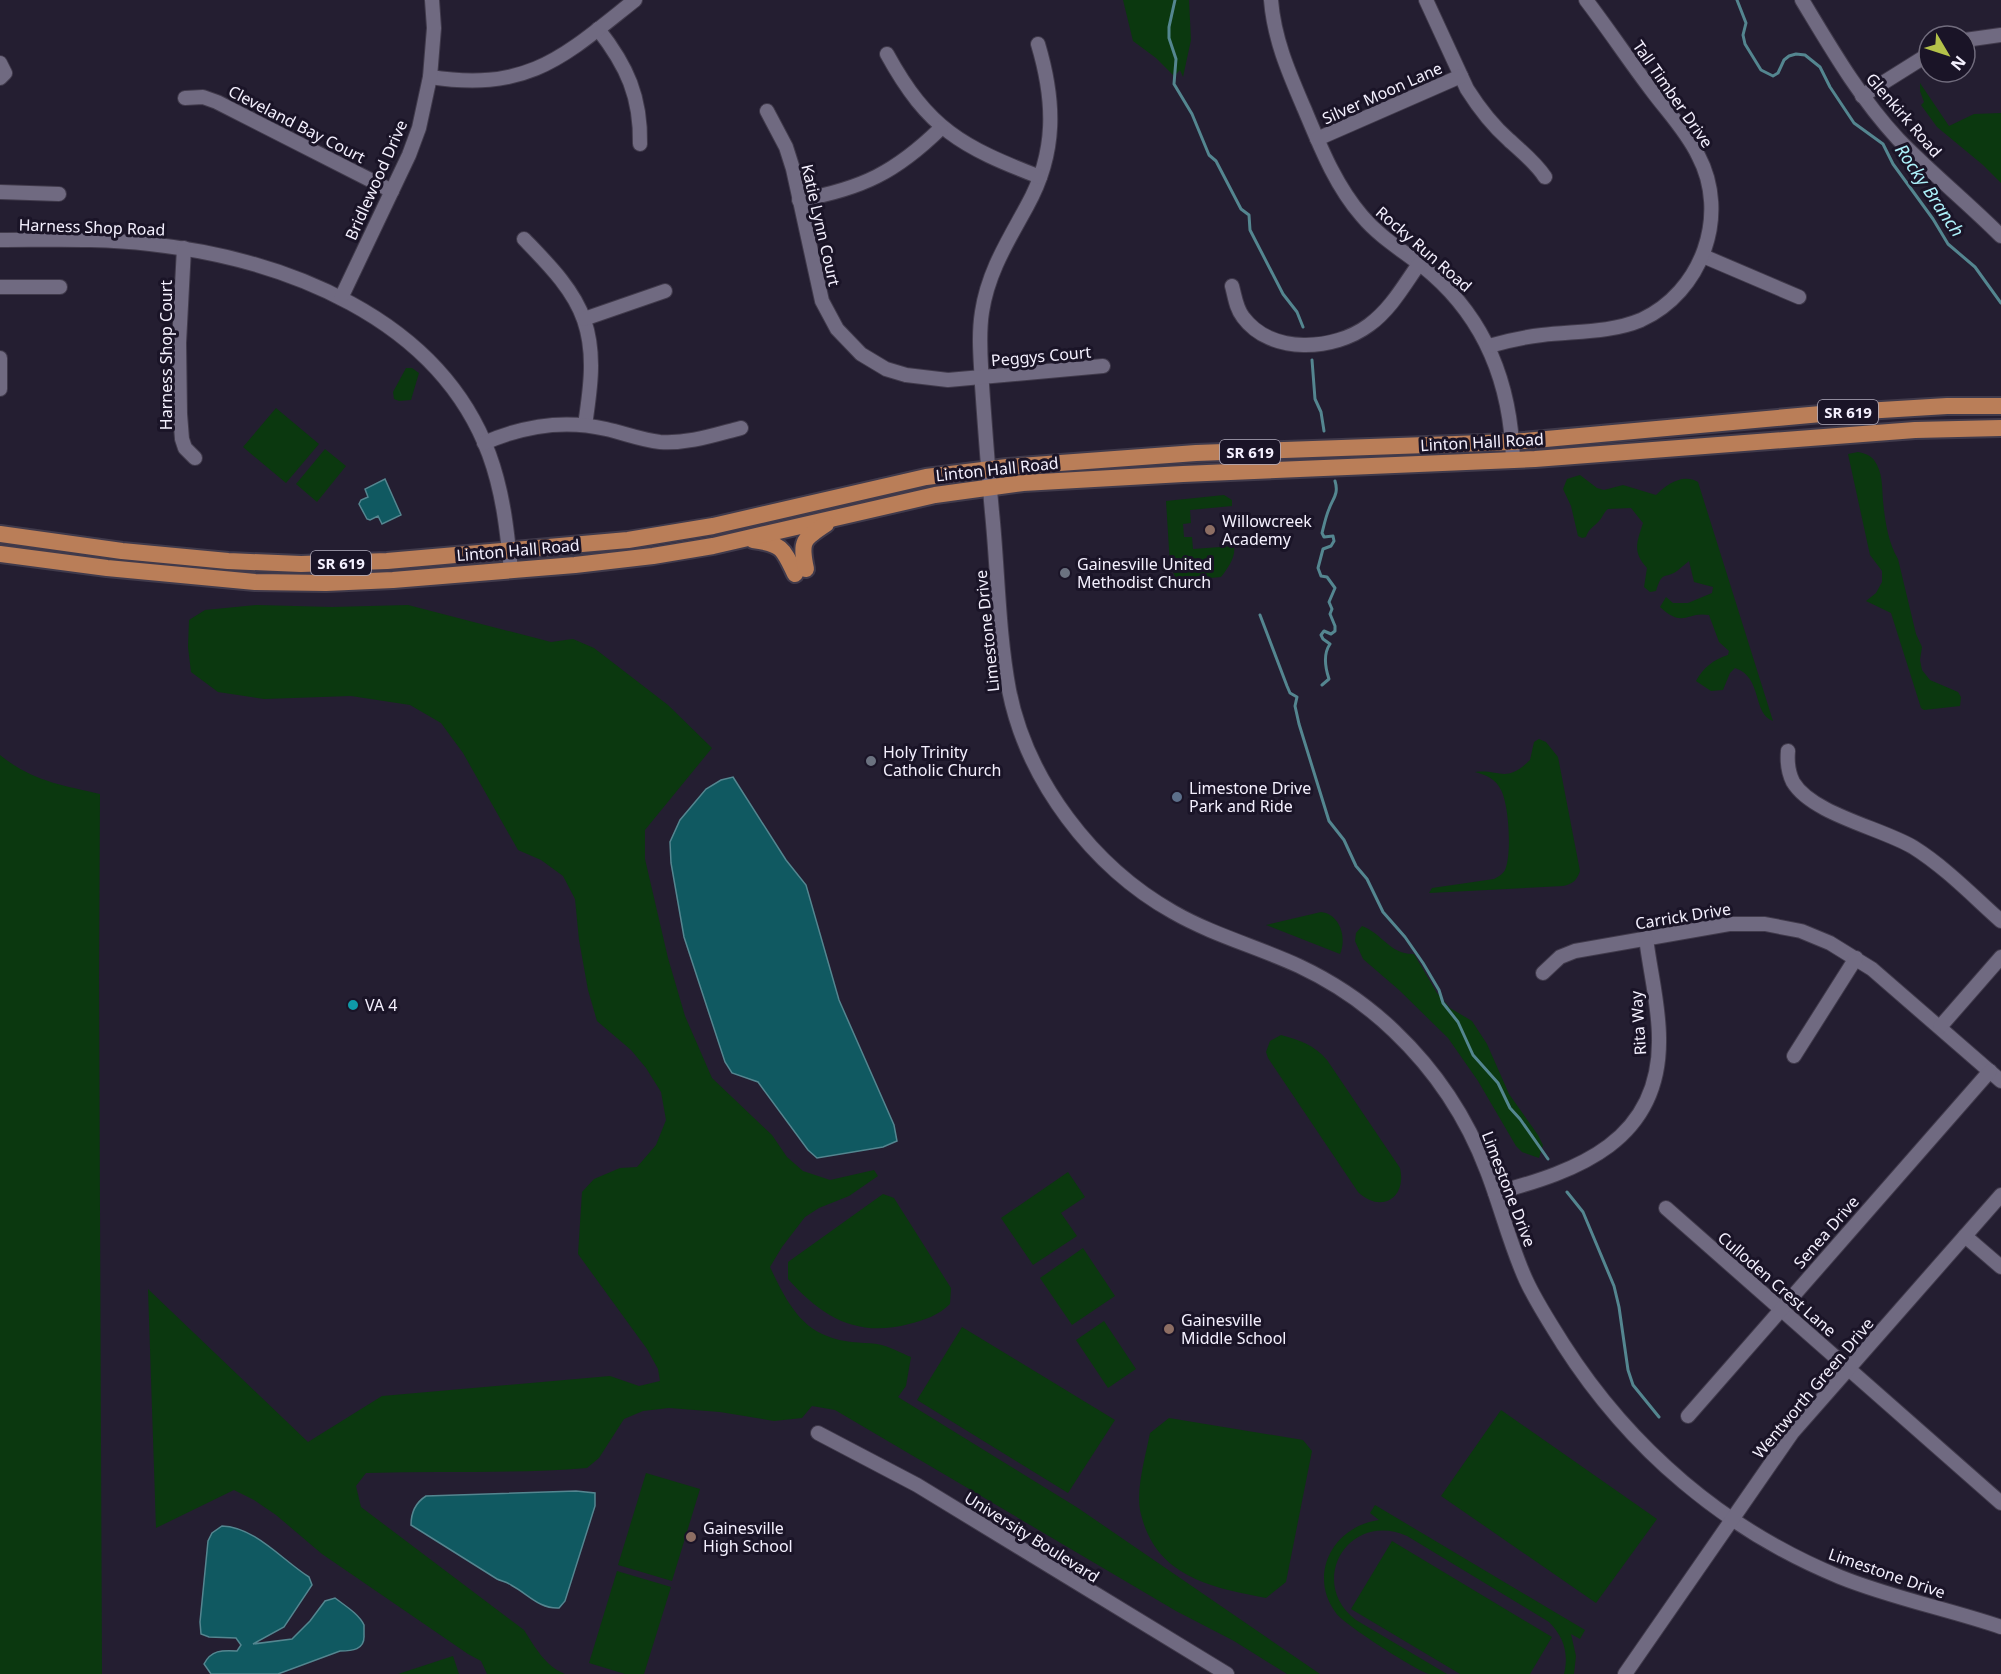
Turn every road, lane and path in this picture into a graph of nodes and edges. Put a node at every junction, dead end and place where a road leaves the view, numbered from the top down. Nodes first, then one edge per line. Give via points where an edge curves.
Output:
1 (432, 0) edge
2 (635, 0) edge
3 (1271, 0) edge
4 (1426, 0) edge
5 (1586, 0) edge
6 (1802, 0) edge
7 (598, 29) junction
8 (2001, 35) edge
9 (1977, 37) edge
10 (1038, 44) dead end
11 (886, 54) dead end
12 (1917, 62) edge
13 (0, 63) edge
14 (1461, 76) junction
15 (430, 77) junction
16 (0, 78) edge
17 (1862, 96) junction
18 (185, 98) dead end
19 (767, 111) dead end
20 (941, 128) junction
21 (1317, 139) junction
22 (640, 144) dead end
23 (1040, 177) junction
24 (1545, 177) dead end
25 (392, 191) junction
26 (0, 192) edge
27 (59, 194) dead end
28 (799, 200) junction
29 (2001, 236) edge
30 (524, 238) dead end
31 (0, 240) edge
32 (184, 248) junction
33 (1703, 256) junction
34 (1419, 264) junction
35 (1232, 286) dead end
36 (0, 287) edge
37 (60, 287) dead end
38 (665, 291) dead end
39 (1799, 297) dead end
40 (341, 298) junction
41 (584, 319) junction
42 (1489, 346) junction
43 (0, 358) edge
44 (1103, 366) dead end
45 (0, 367) edge
46 (982, 378) junction
47 (0, 389) edge
48 (2001, 406) edge
49 (585, 425) junction
50 (741, 428) dead end
51 (2001, 428) edge
52 (484, 442) junction
53 (1512, 442) junction
54 (195, 458) dead end
55 (1513, 460) junction
56 (988, 468) junction
57 (989, 487) junction
58 (833, 519) junction
59 (0, 534) edge
60 (747, 539) junction
61 (509, 551) junction
62 (0, 554) edge
63 (511, 570) junction
64 (1788, 751) dead end
65 (2001, 921) edge
66 (1646, 938) junction
67 (2001, 957) edge
68 (1856, 958) junction
69 (1543, 973) dead end
70 (1940, 1027) junction
71 (1794, 1056) dead end
72 (1996, 1076) edge
73 (1495, 1193) junction
74 (2001, 1195) edge
75 (1666, 1208) dead end
76 (1965, 1236) junction
77 (2001, 1267) edge
78 (1780, 1309) junction
79 (1849, 1369) junction
80 (1688, 1416) dead end
81 (818, 1433) dead end
82 (2001, 1503) edge
83 (1733, 1521) junction
84 (2001, 1627) edge
85 (1227, 1674) edge
86 (1625, 1674) edge

1 - 15 street, Bridlewood Drive
2 - 7 street
3 - 21 street, Rocky Run Road via 1284,59
4 - 14 street
5 - 33 street, Tall Timber Drive via 1698,155 1707,176 1712,205
6 - 17 street, Glenkirk Road
7 - 15 street via 553,62 516,76 469,81
7 - 22 street via 630,81 639,115
8 - 9 street
10 - 23 street, Limestone Drive via 1052,118
11 - 20 street via 916,101
12 - 17 street
13 - 16 street via 5,73
14 - 21 street, Silver Moon Lane
14 - 24 street via 1483,112
15 - 25 street, Bridlewood Drive via 419,128
17 - 29 street, Glenkirk Road via 1918,159
18 - 25 street, Cleveland Bay Court via 203,97 217,102
19 - 28 street, Katie Lynn Court via 786,147
20 - 23 street via 979,151
20 - 28 street via 885,174 848,189
21 - 34 street, Rocky Run Road via 1362,216
23 - 46 street, Limestone Drive via 986,290 979,334
25 - 40 street, Bridlewood Drive
26 - 27 street
28 - 46 street, Katie Lynn Court via 822,301 848,342 876,364 906,375 948,380
30 - 41 street via 568,290
31 - 32 street, Harness Shop Road via 134,242
32 - 40 street, Harness Shop Road via 268,269
32 - 54 street, Harness Shop Court via 180,414 185,448
33 - 39 street
33 - 42 street, Tall Timber Drive via 1679,293 1640,320 1613,328 1540,335
34 - 35 street via 1392,303 1370,325 1343,340 1320,345 1287,342 1258,330 1242,316
34 - 42 street, Rocky Run Road via 1466,308
36 - 37 street
38 - 41 street
40 - 52 street, Harness Shop Road via 384,323 426,359 461,401
41 - 49 street via 591,362
42 - 53 street, Rocky Run Road via 1500,379
43 - 45 street
44 - 46 street, Peggys Court
45 - 47 street
46 - 56 street, Limestone Drive
48 - 53 main road, Linton Hall Road / SR 619 via 1832,413
49 - 50 street via 661,442 695,440
49 - 52 street via 542,425
51 - 55 main road, Linton Hall Road / SR 619 via 1915,430
52 - 61 street, Harness Shop Road via 505,510
53 - 55 street, Rocky Run Road
53 - 56 main road, Linton Hall Road / SR 619 via 1196,453
55 - 57 main road, Linton Hall Road / SR 619
56 - 57 street, Limestone Drive
56 - 61 main road, Linton Hall Road / SR 619 via 926,477 706,527 606,543
57 - 58 main road, Linton Hall Road / SR 619 via 935,495
57 - 73 street, Limestone Drive via 1003,648 1013,707 1031,758 1058,802 1114,870 1153,900 1207,929 1304,968 1375,1014 1420,1059 1464,1118
58 - 60 main road, Linton Hall Road / SR 619
58 - 60 main road via 805,539 801,571 780,546
59 - 61 main road, Linton Hall Road / SR 619 via 122,551 268,564 387,561
60 - 63 main road, Linton Hall Road / SR 619 via 644,557
61 - 63 street, Harness Shop Road
62 - 63 main road, Linton Hall Road / SR 619 via 255,582 393,580
64 - 65 street via 1789,772 1801,792 1826,809 1912,847 1936,863
66 - 68 street, Carrick Drive via 1729,924 1765,924 1801,931
66 - 69 street, Carrick Drive via 1575,951 1560,957
66 - 73 street, Rita Way via 1659,1038 1654,1080 1640,1111 1622,1135 1594,1158
67 - 70 street
68 - 70 street, Carrick Drive
68 - 71 street
70 - 72 street, Carrick Drive
72 - 78 street, Senea Drive
73 - 83 street, Limestone Drive via 1526,1280 1588,1382 1639,1442
74 - 76 street, Wentworth Green Drive
75 - 78 street, Culloden Crest Lane
76 - 77 street
76 - 79 street, Wentworth Green Drive
78 - 79 street, Culloden Crest Lane
78 - 80 street, Senea Drive
79 - 82 street, Culloden Crest Lane
79 - 83 street, Wentworth Green Drive via 1792,1433
81 - 85 street, University Boulevard via 917,1485
83 - 84 street, Limestone Drive via 1789,1553 1855,1583
83 - 86 street, Wentworth Green Drive

